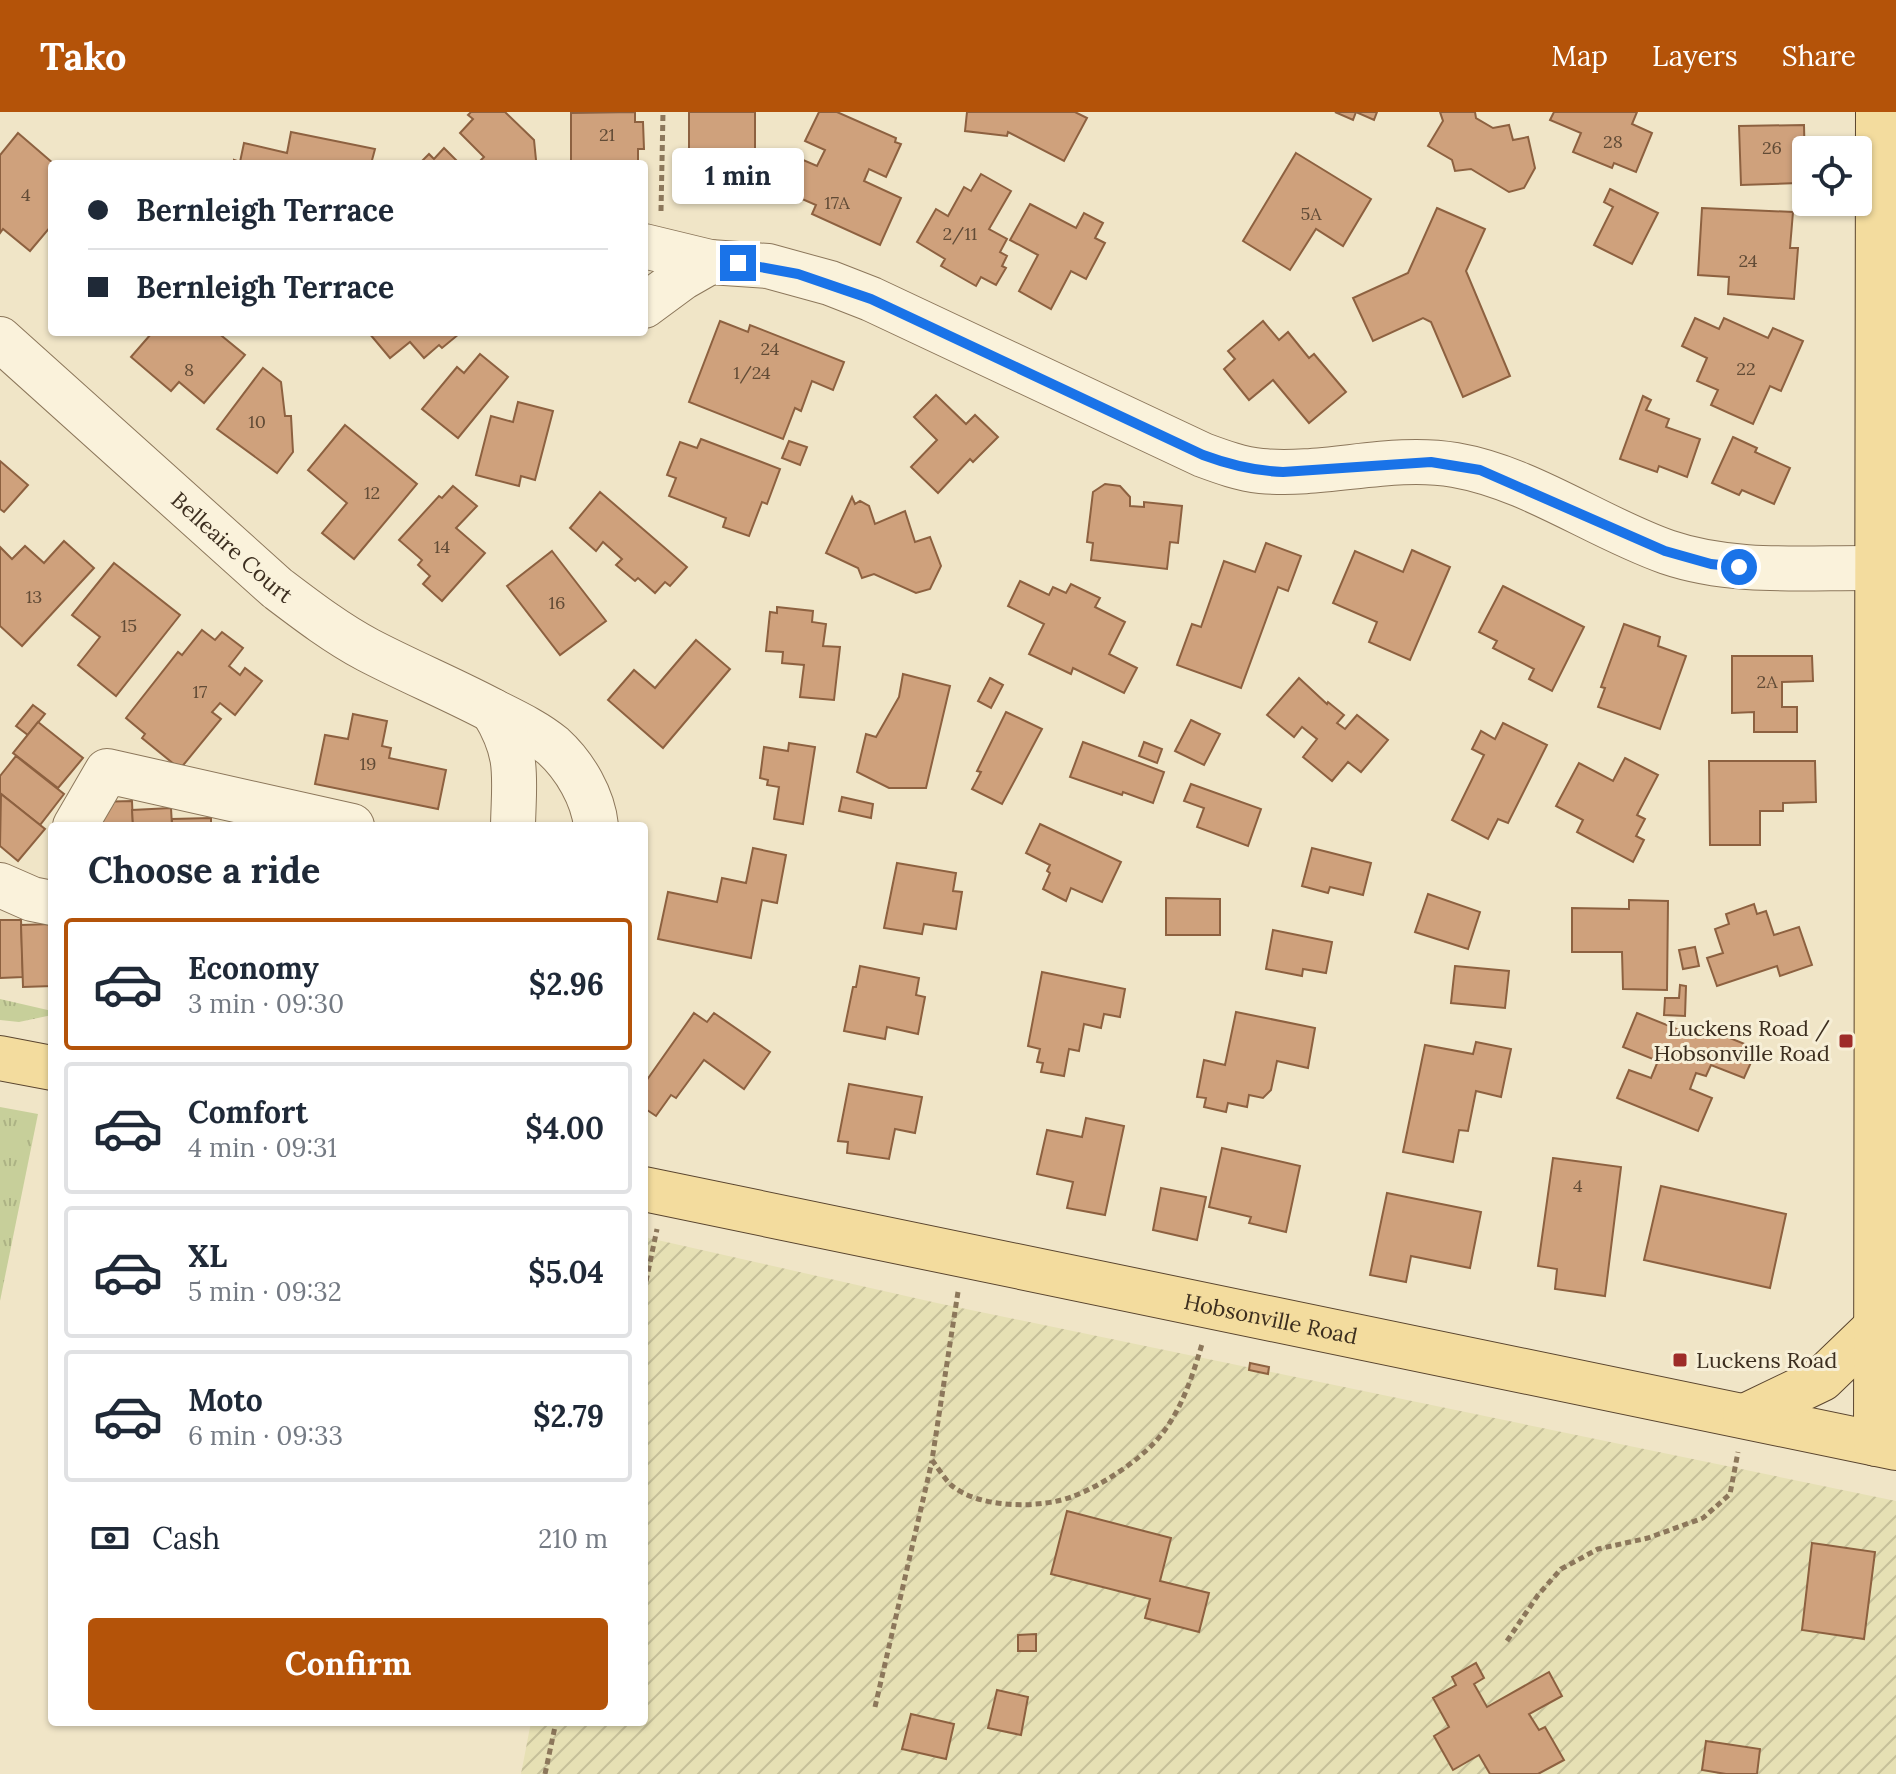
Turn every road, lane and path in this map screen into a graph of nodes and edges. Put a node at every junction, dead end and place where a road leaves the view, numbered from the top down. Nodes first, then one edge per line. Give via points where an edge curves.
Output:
1 (663, 112) edge
2 (1878, 112) edge
3 (652, 232) edge
4 (710, 262) junction
5 (648, 303) edge
6 (0, 339) edge
7 (1878, 568) junction
8 (493, 711) junction
9 (77, 822) edge
10 (334, 822) edge
11 (513, 822) edge
12 (595, 822) edge
13 (0, 1058) edge
14 (48, 1067) edge
15 (654, 1191) edge
16 (648, 1251) edge
17 (964, 1256) junction
18 (1213, 1308) junction
19 (1885, 1342) edge
20 (1745, 1416) junction
21 (1886, 1446) edge
22 (932, 1460) junction
23 (1507, 1641) dead end
24 (875, 1707) dead end
25 (555, 1726) edge
26 (545, 1774) edge

1 - 3 path
2 - 7 main road
3 - 4 street
4 - 5 street
4 - 7 street via 768,266 830,283 1235,466 1283,472 1452,465 1508,480 1689,559 1739,567
6 - 8 street, Belleaire Court via 307,611 368,650
7 - 19 main road
8 - 11 street via 514,758
8 - 12 street, Belleaire Court via 554,747 570,766
9 - 10 street via 107,771
13 - 14 main road
15 - 16 path
15 - 17 main road, Hobsonville Road
17 - 18 main road, Hobsonville Road
17 - 22 path
18 - 20 main road, Hobsonville Road
18 - 22 path via 1188,1390 1156,1441 1122,1469 1073,1497 1031,1505 986,1503 951,1485
19 - 20 main road via 1808,1388
19 - 21 main road
20 - 21 main road, Hobsonville Road
20 - 23 path via 1730,1494 1703,1518 1598,1549 1561,1569
22 - 24 path
25 - 26 path

